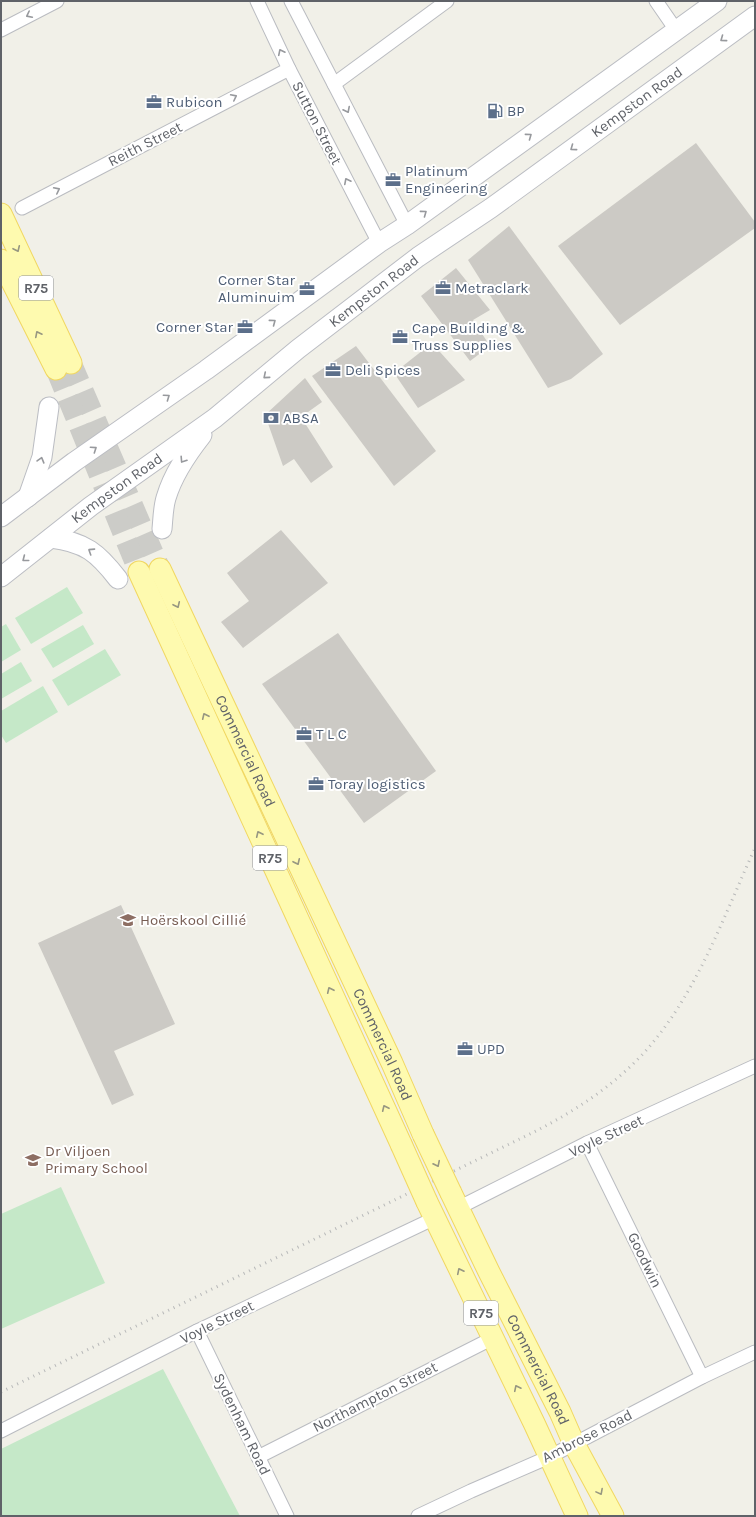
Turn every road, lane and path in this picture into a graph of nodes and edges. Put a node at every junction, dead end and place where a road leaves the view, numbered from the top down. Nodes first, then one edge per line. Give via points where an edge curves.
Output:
1 (57, 1) edge
2 (257, 1) edge
3 (291, 1) edge
4 (447, 1) edge
5 (656, 1) edge
6 (717, 1) edge
7 (755, 16) edge
8 (1, 30) edge
9 (676, 30) junction
10 (289, 68) junction
11 (334, 84) junction
12 (22, 208) dead end
13 (1, 214) edge
14 (407, 225) junction
15 (379, 243) junction
16 (1, 260) edge
17 (48, 407) dead end
18 (215, 418) junction
19 (28, 497) junction
20 (1, 517) edge
21 (162, 529) dead end
22 (51, 538) junction
23 (160, 570) tunnel mouth
24 (139, 572) tunnel mouth
25 (1, 577) edge
26 (118, 579) dead end
27 (755, 1066) edge
28 (588, 1144) junction
29 (454, 1200) junction
30 (431, 1210) junction
31 (197, 1331) junction
32 (493, 1338) junction
33 (755, 1352) edge
34 (702, 1377) junction
35 (1, 1430) edge
36 (574, 1444) junction
37 (258, 1457) junction
38 (549, 1457) junction
39 (287, 1516) edge
40 (418, 1516) edge
41 (577, 1516) edge
42 (613, 1516) edge

1 -> 8 street
10 -> 2 street, Sutton Street
3 - 11 street
4 - 11 street
5 - 9 street
6 - 9 main road
7 -> 18 main road, Kempston Road via 491,208 418,257 298,348
14 -> 9 main road
12 -> 10 street, Reith Street
15 -> 10 street, Sutton Street
11 -> 14 street
13 -> 16 main road, R75 via 63,366
14 - 15 main road
19 -> 15 main road
19 -> 17 main road via 42,457
18 -> 21 main road via 179,467 169,487
18 - 22 main road, Kempston Road via 91,506
19 - 20 main road
22 -> 25 main road, Kempston Road
26 -> 22 main road via 104,562 87,548
23 -> 29 main road, Commercial Road / R75, bridge
30 -> 24 main road, Commercial Road / R75, bridge
27 - 28 street, Voyle Street
28 - 29 street, Voyle Street
28 - 34 street, Goodwin
29 - 36 main road, Commercial Road / R75
30 - 31 street, Voyle Street
32 -> 30 main road, Commercial Road / R75
31 - 35 street, Voyle Street
31 - 37 street, Sydenham Road
32 - 37 street, Northampton Street
38 -> 32 main road, Commercial Road / R75
33 - 34 street, Ambrose Road
34 - 36 street, Ambrose Road
36 - 38 street, Ambrose Road
36 -> 42 main road, Commercial Road / R75
37 - 39 street, Sydenham Road
38 - 40 street, Ambrose Road
38 - 41 main road, Commercial Road / R75

